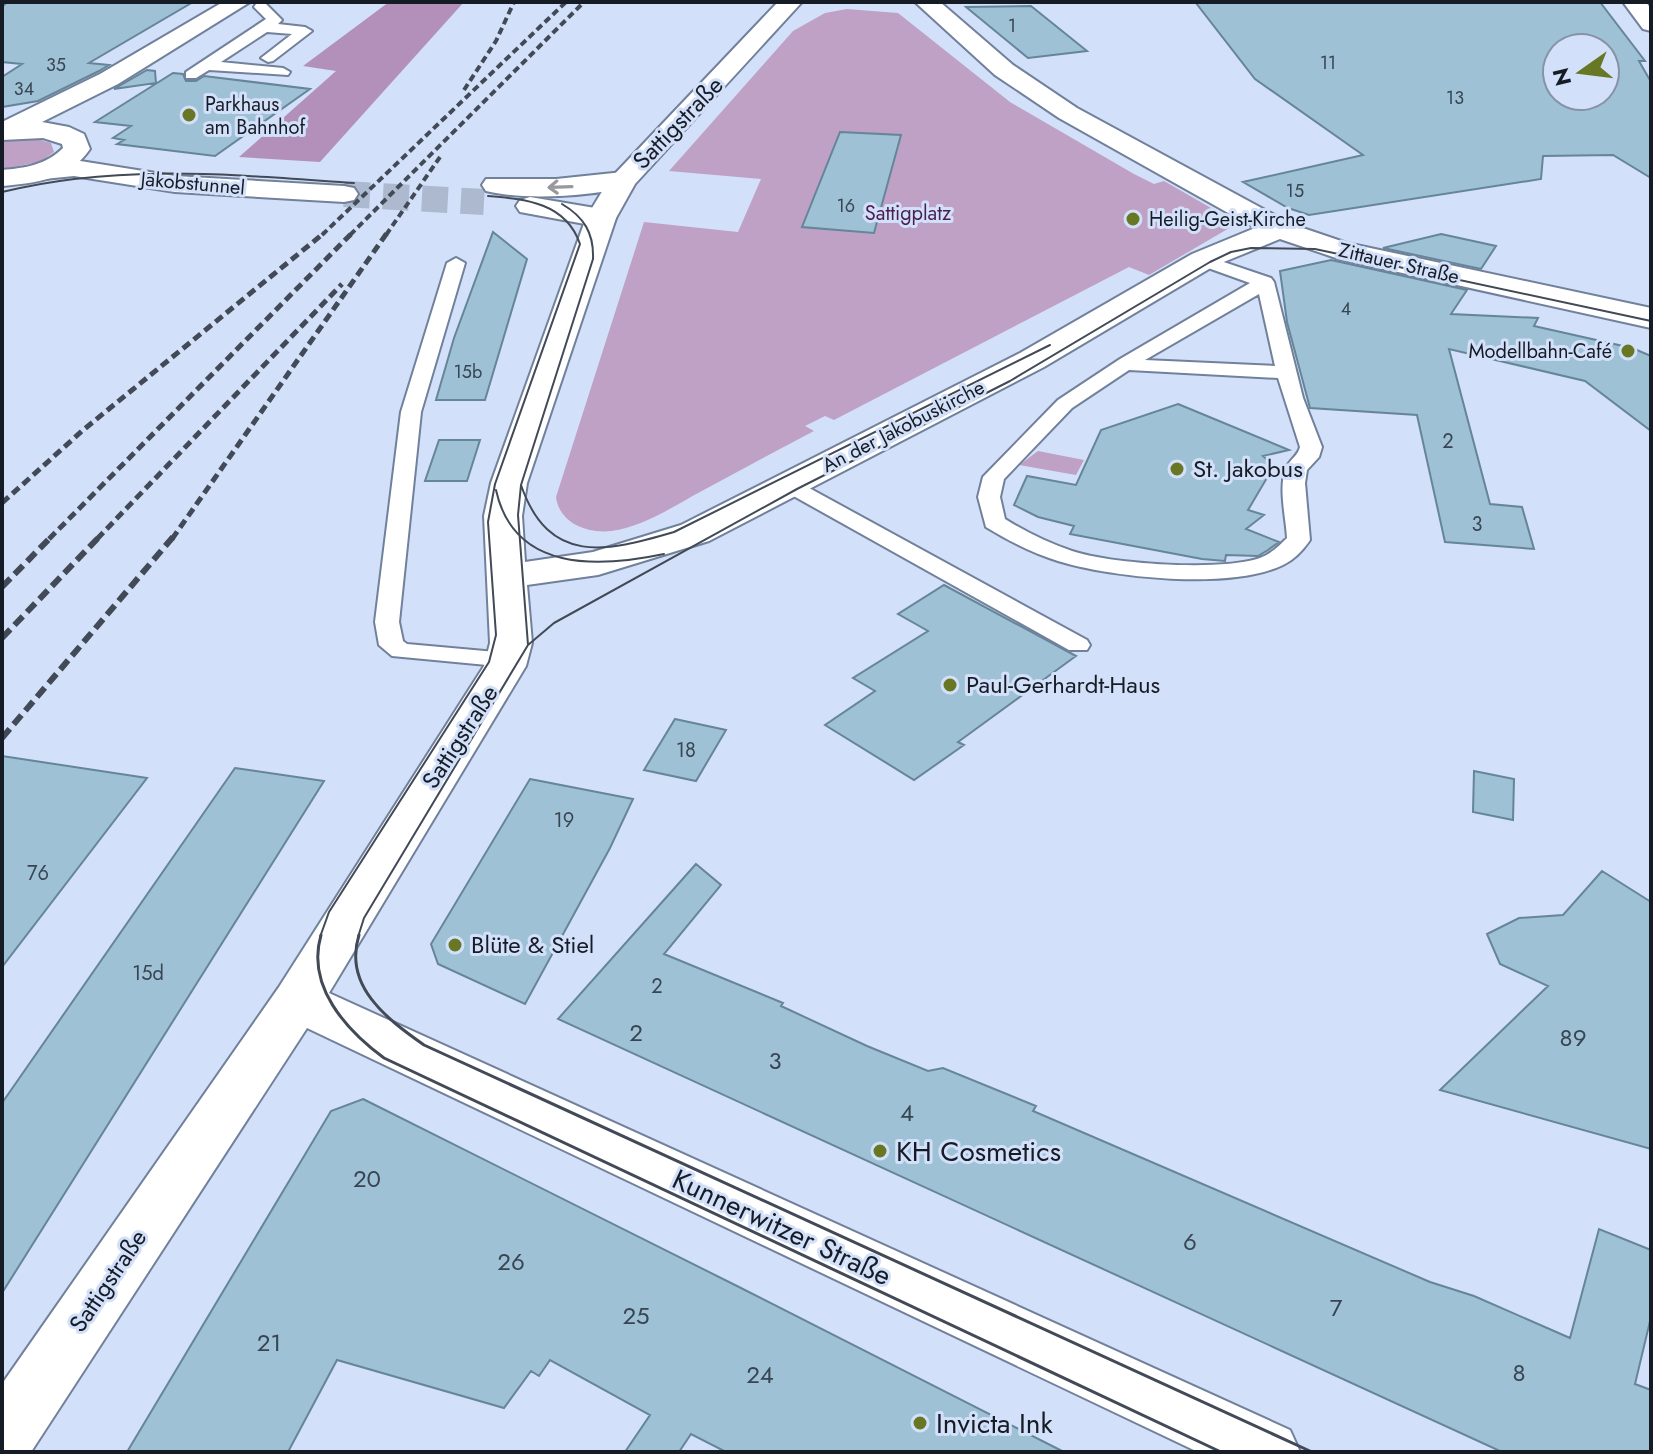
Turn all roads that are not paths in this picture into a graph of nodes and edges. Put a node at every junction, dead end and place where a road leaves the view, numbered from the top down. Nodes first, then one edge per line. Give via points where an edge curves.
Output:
1 (926, 2) edge
2 (1634, 2) edge
3 (250, 4) edge
4 (796, 4) edge
5 (1651, 24) edge
6 (263, 27) junction
7 (268, 58) dead end
8 (207, 65) junction
9 (283, 72) dead end
10 (191, 75) dead end
11 (109, 79) junction
12 (2, 132) edge
13 (70, 141) junction
14 (44, 171) junction
15 (2, 178) edge
16 (623, 180) junction
17 (601, 218) junction
18 (1281, 230) junction
19 (1203, 260) junction
20 (456, 263) dead end
21 (1265, 282) junction
22 (1651, 318) edge
23 (1127, 363) junction
24 (1287, 372) junction
25 (789, 484) junction
26 (507, 576) junction
27 (1078, 645) dead end
28 (508, 659) junction
29 (297, 1001) junction
30 (2, 1439) edge
31 (1267, 1452) edge

1 - 18 street, Zittauer Straße via 1004,70 1068,113
2 - 5 street
3 - 6 lane via 275,20
3 - 11 street
4 - 16 street, Sattigstraße
6 - 7 lane via 305,31
6 - 8 lane
8 - 9 lane
8 - 10 lane
11 - 12 street
11 - 13 street via 66,115 60,126
12 - 13 street, Jakobstunnel via 33,130
13 - 14 street via 70,158
13 - 14 street, Jakobstunnel via 97,158 134,164 350,186 175,184 77,169
14 - 15 street, Jakobstunnel
16 - 17 street, Sattigstraße
16 -> 17 street via 490,193
17 - 26 street, Sattigstraße via 509,483 503,516
18 - 19 street, An der Jakobuskirche
18 - 22 street, Zittauer Straße via 1339,250
19 - 21 lane
19 - 25 street, An der Jakobuskirche via 1032,360
20 - 28 lane via 411,412 387,622 391,645 401,651
21 - 23 lane
21 - 24 lane
23 - 24 lane
23 - 24 lane via 1065,404 994,477 989,497 994,522 1056,554 1135,571 1246,569 1278,559 1299,540 1294,483 1311,447
25 - 26 street, An der Jakobuskirche via 673,542 598,563
25 - 27 lane
26 - 28 street, Sattigstraße
28 - 29 street, Sattigstraße
29 - 30 street, Sattigstraße
29 - 31 street, Kunnerwitzer Straße

